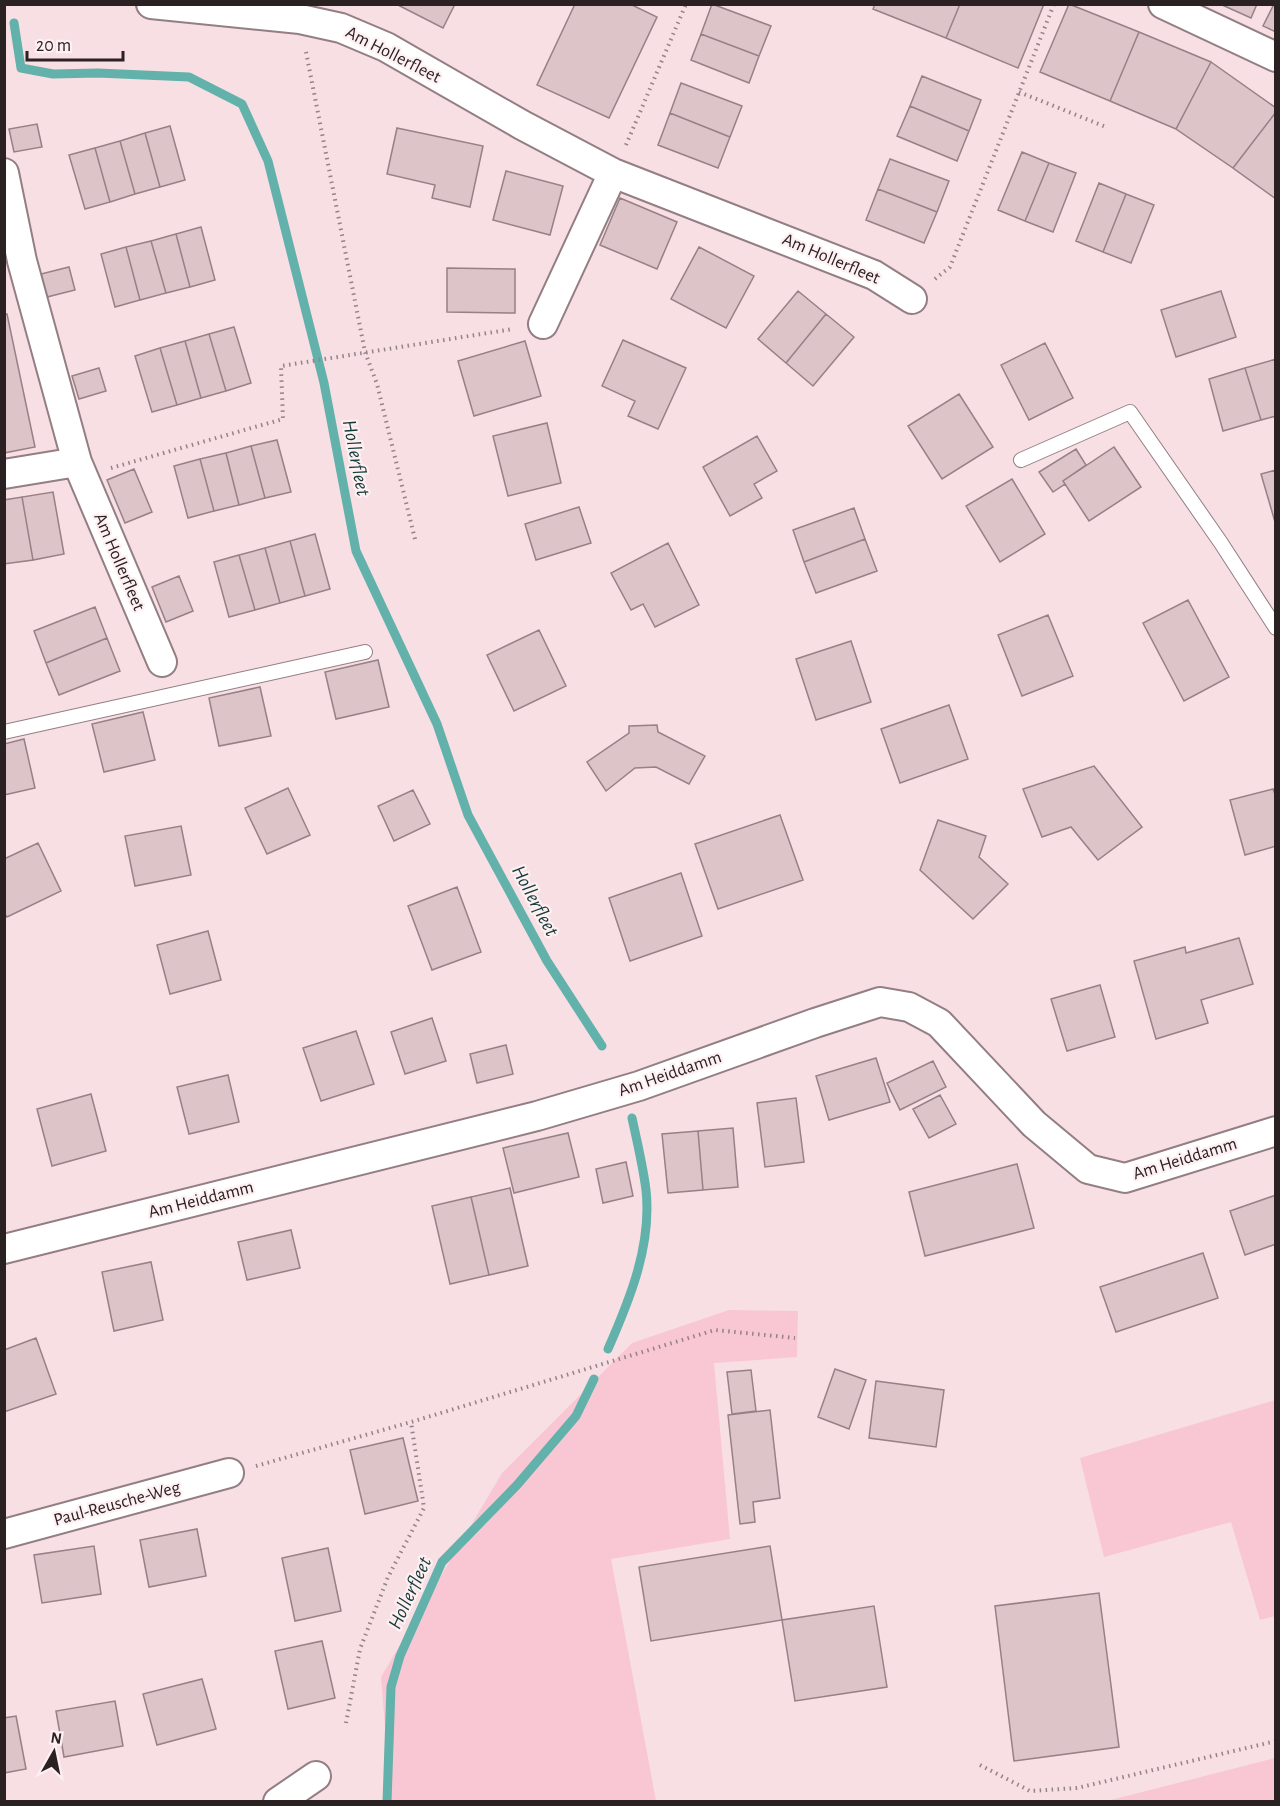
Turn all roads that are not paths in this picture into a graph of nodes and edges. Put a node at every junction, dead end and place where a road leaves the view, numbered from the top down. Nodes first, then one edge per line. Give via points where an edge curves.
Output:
1 (151, 4) edge
2 (1163, 4) edge
3 (1275, 57) edge
4 (4, 173) edge
5 (613, 173) junction
6 (912, 299) road end
7 (543, 324) road end
8 (1021, 460) dead end
9 (79, 469) junction
10 (4, 474) edge
11 (1275, 628) edge
12 (365, 652) dead end
13 (162, 662) dead end
14 (4, 732) edge
15 (1275, 1131) edge
16 (4, 1249) edge
17 (229, 1473) road end
18 (4, 1534) edge
19 (316, 1776) dead end
20 (278, 1802) edge

1 - 5 street, Am Hollerfleet via 300,18 340,28 386,47
2 - 3 street
4 - 9 street, Am Hollerfleet via 22,261
5 - 6 street, Am Hollerfleet via 874,275
5 - 7 street
8 - 11 lane via 1130,412
9 - 10 street
9 - 13 street, Am Hollerfleet
12 - 14 lane
15 - 16 street, Am Heiddamm via 1125,1178 1088,1169 1034,1124 939,1023 909,1007 880,1002 639,1086 537,1116
17 - 18 street, Paul-Reusche-Weg
19 - 20 street

